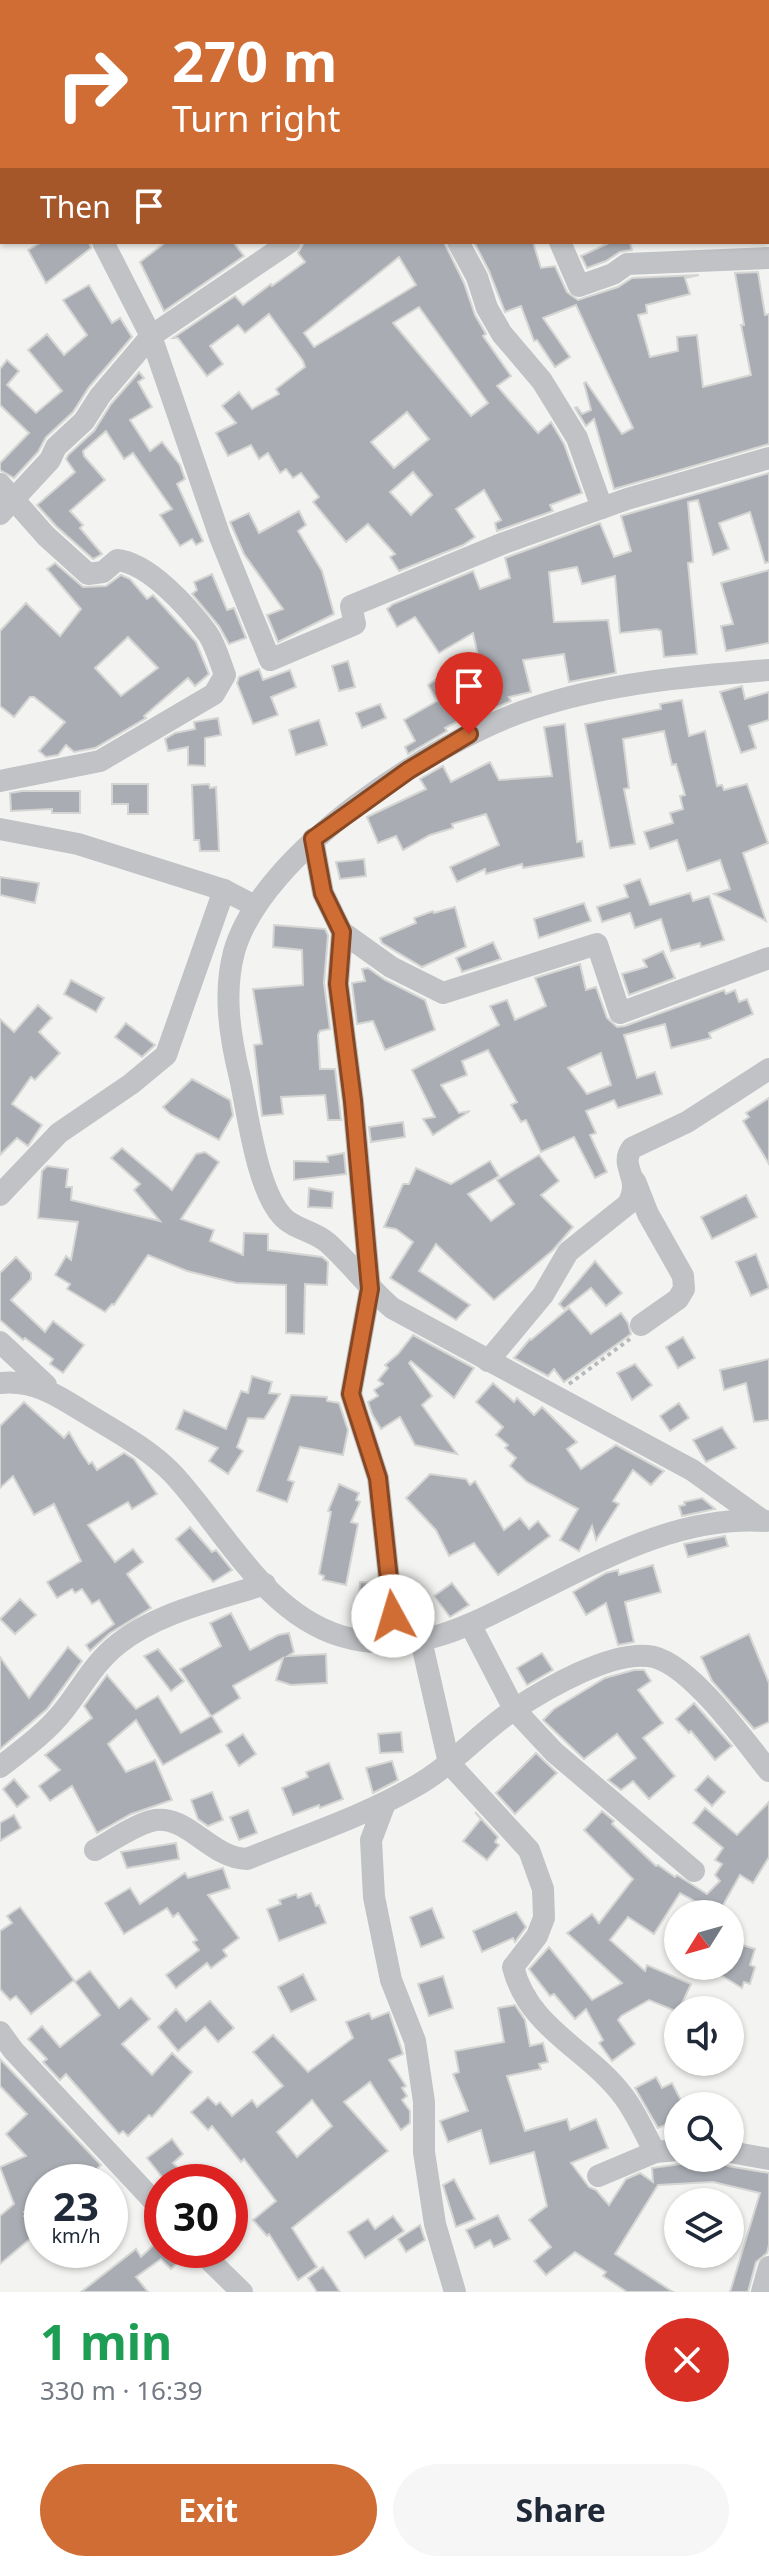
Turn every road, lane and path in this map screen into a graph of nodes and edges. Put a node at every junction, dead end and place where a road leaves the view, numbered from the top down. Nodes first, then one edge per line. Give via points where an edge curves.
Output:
1 (104, 244) edge
2 (287, 244) edge
3 (459, 244) edge
4 (561, 244) edge
5 (769, 258) edge
6 (151, 336) junction
7 (769, 458) edge
8 (5, 499) edge
9 (602, 508) junction
10 (769, 670) edge
11 (0, 781) edge
12 (0, 829) edge
13 (313, 839) junction
14 (224, 890) junction
15 (255, 906) junction
16 (342, 932) junction
17 (769, 958) edge
18 (769, 1069) edge
19 (635, 1181) junction
20 (0, 1195) edge
21 (370, 1289) junction
22 (641, 1325) joint
23 (0, 1342) edge
24 (488, 1361) junction
25 (0, 1383) edge
26 (59, 1396) junction
27 (552, 1396) junction
28 (766, 1521) edge
29 (265, 1584) junction
30 (471, 1626) junction
31 (421, 1640) junction
32 (396, 1643) junction
33 (514, 1709) junction
34 (449, 1763) junction
35 (0, 1767) edge
36 (769, 1771) edge
37 (385, 1803) junction
38 (95, 1850) dead end
39 (694, 1871) dead end
40 (0, 2032) edge
41 (664, 2151) edge
42 (655, 2152) junction
43 (744, 2155) edge
44 (769, 2159) edge
45 (598, 2176) dead end
46 (144, 2191) edge
47 (769, 2267) edge
48 (217, 2268) edge
49 (242, 2292) edge
50 (455, 2292) edge
51 (762, 2292) edge

1 - 6 street
2 - 6 street
3 - 9 street via 502,334 542,381 577,438
4 - 5 street via 579,286 627,264
6 - 8 street via 50,460
6 - 9 street via 220,537 270,660 355,624 351,606
7 - 9 street
8 - 11 street via 88,574 103,572 117,560 130,561 163,584 210,636 225,675 214,694 100,761
10 - 13 street via 615,689 490,723 409,770
12 - 14 street via 78,844
13 - 15 street
13 - 16 street via 323,893
14 - 15 street
14 - 20 street via 166,1055 59,1133
15 - 21 street via 235,951 227,999 265,1190 282,1217 326,1241
16 - 17 street via 391,967 443,993 597,944 620,1013
16 - 21 street via 338,984
18 - 19 street via 687,1122 632,1148 627,1164
19 - 22 street via 683,1276 684,1289
19 - 24 street via 628,1204 568,1252 543,1295
21 - 24 street via 392,1308
21 - 32 street via 351,1394 378,1478
22 - 27 path via 637,1334
23 - 26 street
24 - 27 street
25 - 26 street via 31,1384
26 - 29 street via 157,1459
27 - 28 street via 692,1470
28 - 30 street via 713,1523 655,1537
29 - 32 street via 323,1629 372,1643
29 - 35 street via 175,1614 118,1643 63,1712
30 - 31 street
30 - 33 street
31 - 32 street
31 - 34 street
33 - 34 street
33 - 36 street via 587,1669 619,1657 650,1655 673,1664 695,1683
33 - 39 street via 554,1752
34 - 37 street
34 - 42 street via 529,1850 543,1889 544,1918 513,1967 516,1978 551,2031 589,2059 625,2098
37 - 38 street via 247,1859 221,1854 183,1826 164,1820 148,1822
37 - 50 street via 371,1840 374,1897 391,1980 415,2041 435,2224
40 - 46 street
41 - 42 street
42 - 45 street
43 - 44 street
47 - 51 street
48 - 49 street

